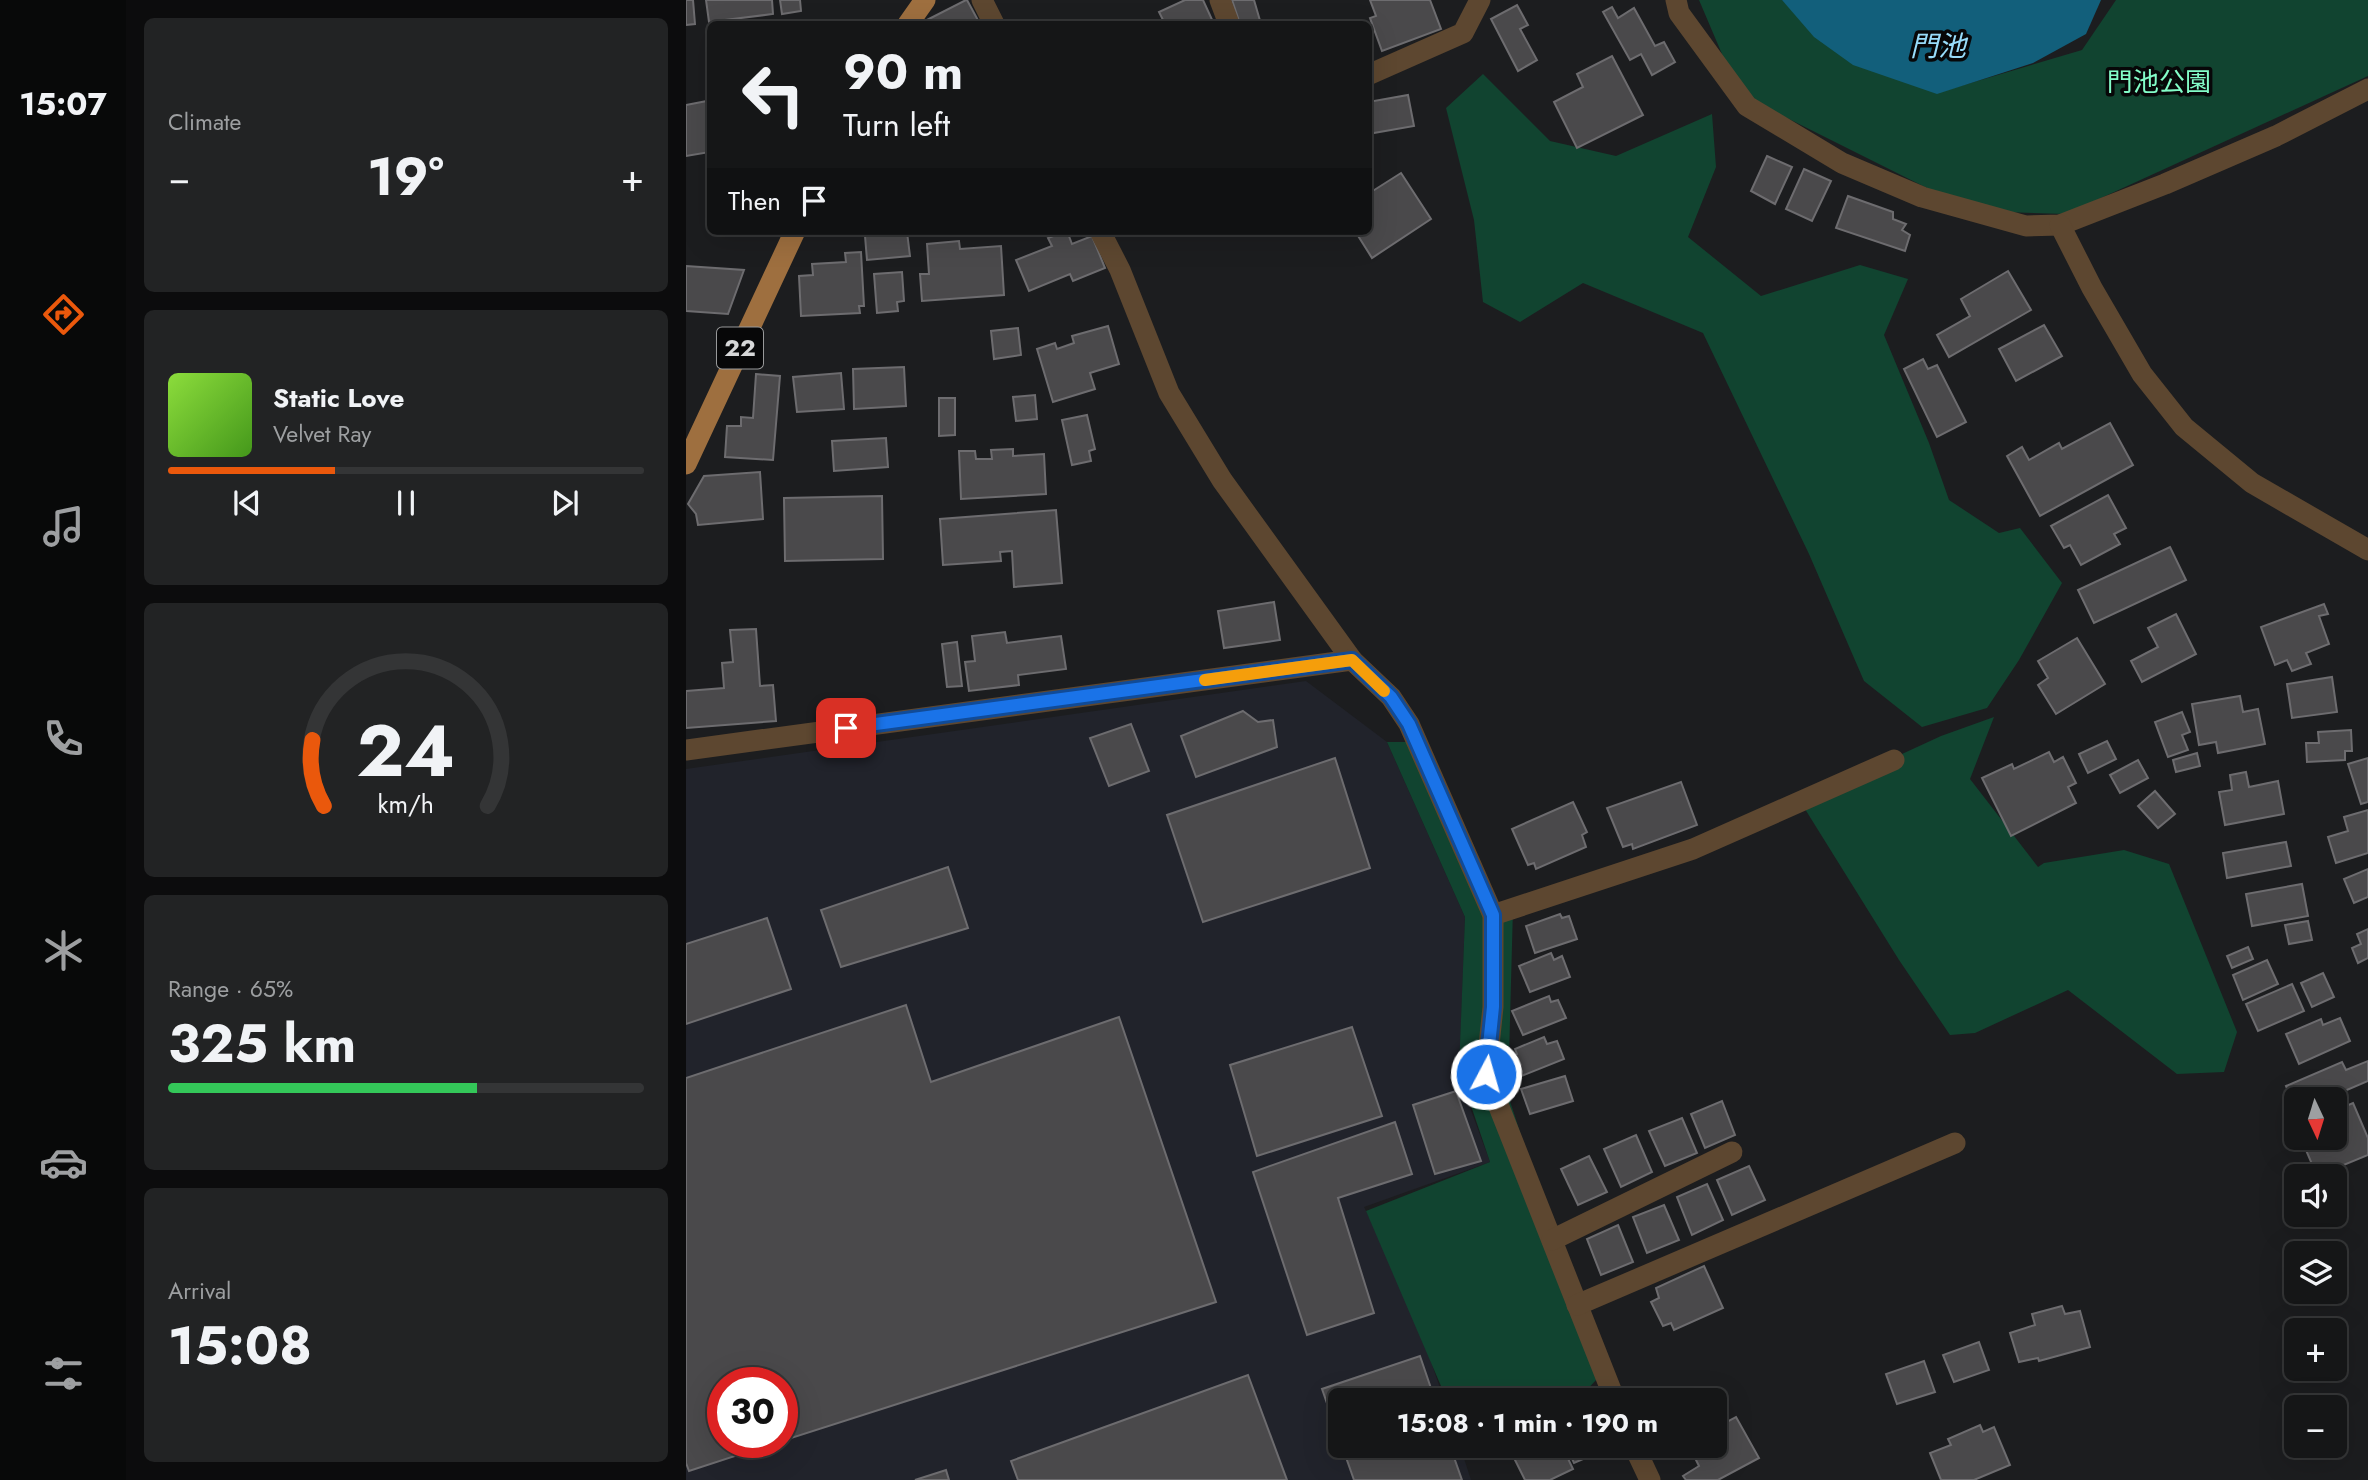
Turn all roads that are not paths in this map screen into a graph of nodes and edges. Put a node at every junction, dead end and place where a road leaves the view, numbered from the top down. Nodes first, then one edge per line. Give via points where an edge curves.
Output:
1 (925, 0) edge
2 (982, 0) edge
3 (1220, 0) edge
4 (1480, 0) edge
5 (1676, 0) edge
6 (910, 21) edge
7 (993, 21) edge
8 (1228, 21) edge
9 (1372, 73) edge
10 (2368, 89) edge
11 (2060, 226) junction
12 (793, 235) edge
13 (1102, 235) edge
14 (686, 464) edge
15 (2368, 550) edge
16 (1352, 660) junction
17 (686, 750) edge
18 (1894, 760) dead end
19 (1493, 915) junction
20 (1955, 1143) dead end
21 (1732, 1152) dead end
22 (1552, 1240) junction
23 (1577, 1305) junction
24 (1610, 1388) edge
25 (1640, 1458) edge
26 (1650, 1480) edge

1 - 6 main road
2 - 7 street
3 - 8 street
4 - 9 street via 1463,33
5 - 11 street via 1679,13 1747,106 1842,163 1922,197 2026,226
10 - 11 street via 2276,136
11 - 15 street via 2142,373 2184,427 2252,483
12 - 14 main road, 22
13 - 16 street via 1169,393 1222,480
16 - 17 street
16 - 19 street via 1391,697 1409,724
18 - 19 street via 1693,849
19 - 22 street via 1493,1007 1486,1074
20 - 23 street
21 - 22 street
22 - 23 street
23 - 24 street
25 - 26 street

